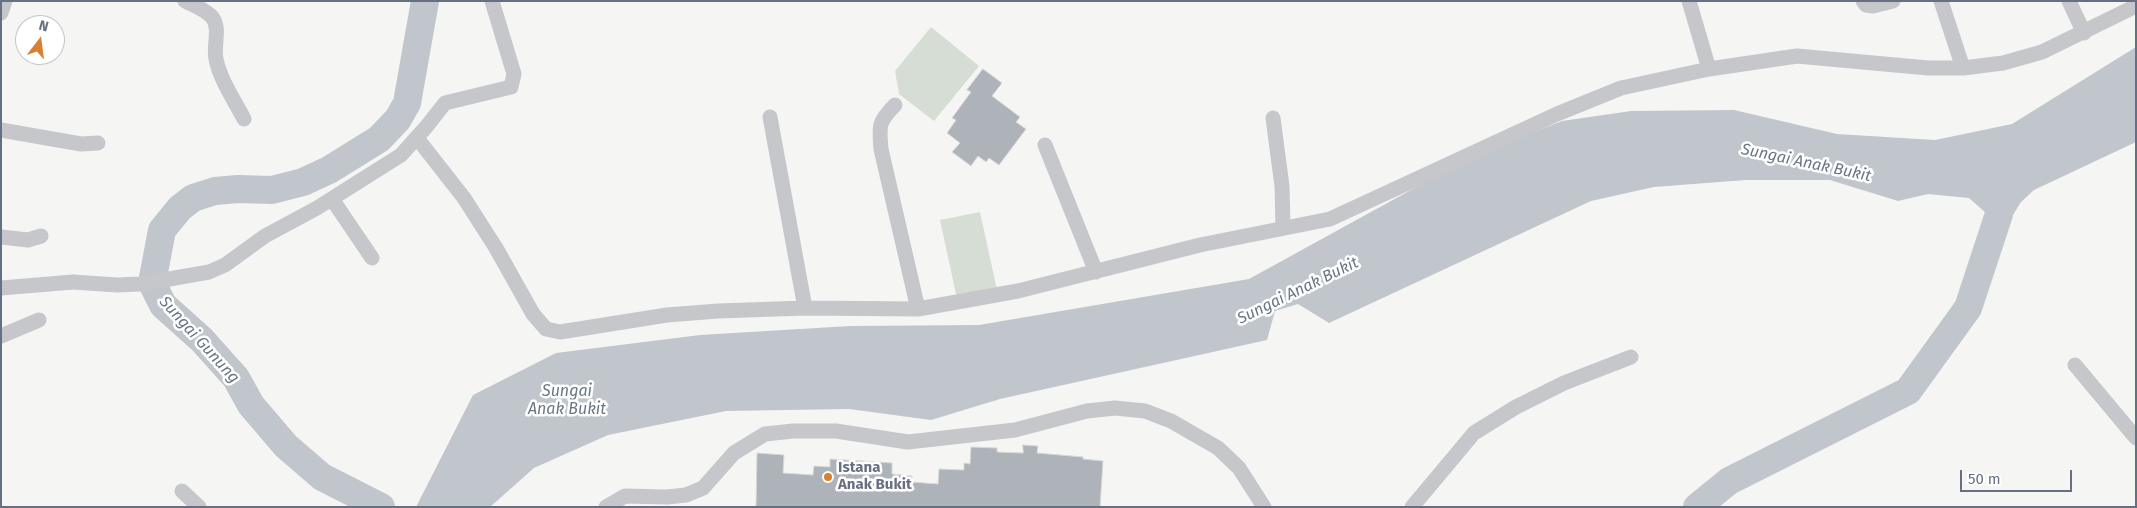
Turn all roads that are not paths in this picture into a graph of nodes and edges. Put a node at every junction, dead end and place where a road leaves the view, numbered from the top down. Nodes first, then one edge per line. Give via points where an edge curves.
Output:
1 (5, 1) edge
2 (185, 1) edge
3 (492, 1) edge
4 (1689, 1) edge
5 (1863, 1) edge
6 (1892, 1) edge
7 (1941, 1) edge
8 (2069, 1) edge
9 (2136, 6) edge
10 (1, 13) edge
11 (2084, 33) junction
12 (1963, 68) junction
13 (1709, 69) junction
14 (895, 105) dead end
15 (770, 117) dead end
16 (1273, 118) dead end
17 (244, 119) dead end
18 (1, 130) edge
19 (417, 138) junction
20 (98, 143) dead end
21 (1045, 145) dead end
22 (332, 199) junction
23 (1283, 228) junction
24 (41, 236) dead end
25 (1, 237) edge
26 (372, 258) dead end
27 (1096, 272) junction
28 (1, 288) edge
29 (805, 308) junction
30 (918, 309) junction
31 (39, 320) dead end
32 (1, 336) edge
33 (1631, 356) dead end
34 (2075, 365) dead end
35 (2136, 438) edge
36 (182, 490) dead end
37 (199, 507) edge
38 (606, 507) edge
39 (1264, 507) edge
40 (1412, 507) edge

1 - 10 street
2 - 17 street via 212,17 216,27 215,51 219,70
3 - 19 street via 514,74 512,87 445,103
4 - 13 street
5 - 6 street via 1873,6
7 - 12 street
8 - 11 street
9 - 11 street
11 - 12 street via 2035,54 2003,63
12 - 13 street via 1928,68 1796,56
13 - 23 street via 1621,88 1557,114 1330,219
14 - 30 street via 879,126 881,149
15 - 29 street
16 - 23 street via 1282,186
18 - 20 street via 81,144
19 - 22 street via 401,155
19 - 29 street via 464,198 533,314 546,329 560,332 667,315
21 - 27 street
22 - 26 street
22 - 28 street via 265,236 225,265 208,272 141,284 72,282
23 - 27 street
24 - 25 street via 28,240
27 - 30 street
29 - 30 street
31 - 32 street
33 - 40 street via 1564,383 1474,433
34 - 35 street
36 - 37 street
38 - 39 street via 625,496 668,497 686,495 703,488 734,453 765,434 836,431 908,442 1015,430 1087,411 1115,408 1145,412 1171,421 1218,448 1239,468

